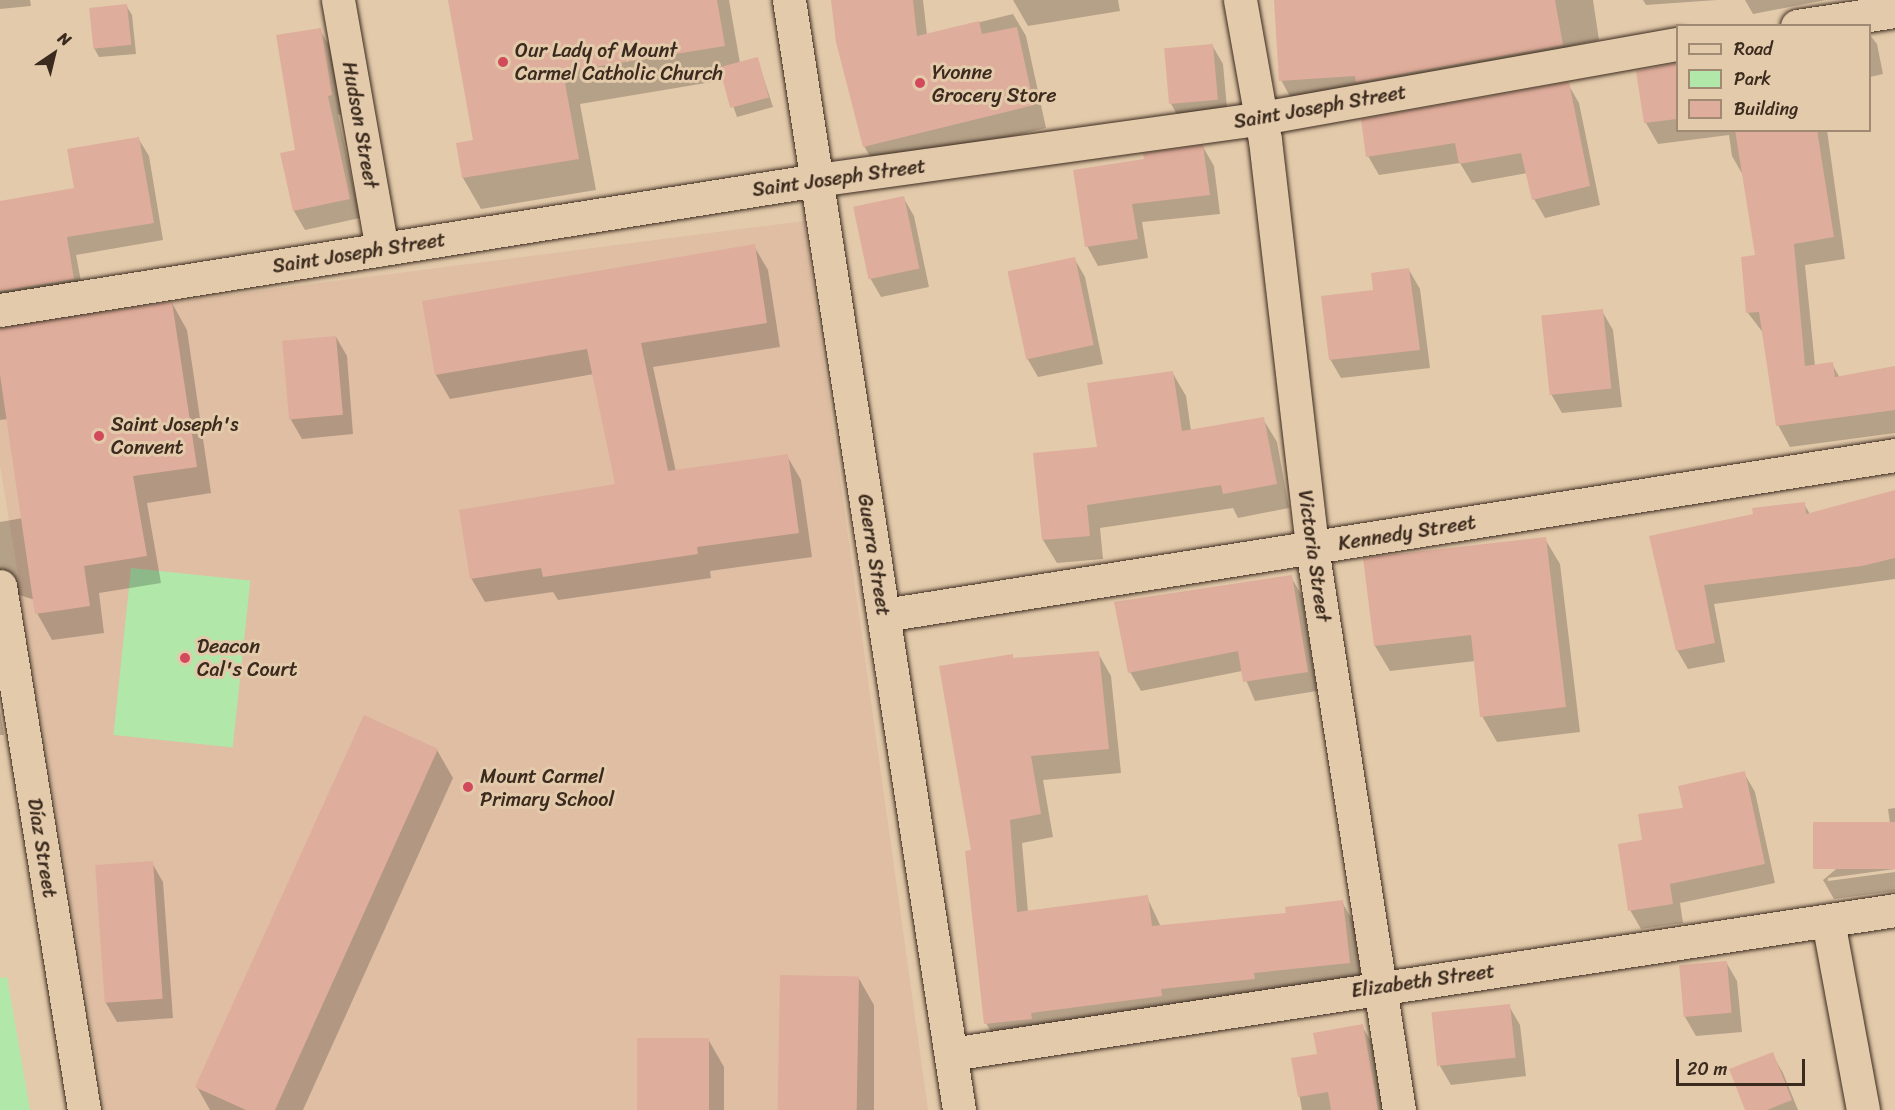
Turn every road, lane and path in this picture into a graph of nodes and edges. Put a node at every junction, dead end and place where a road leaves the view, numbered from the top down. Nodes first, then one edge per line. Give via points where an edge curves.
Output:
1 (338, 0) edge
2 (789, 0) edge
3 (1240, 0) edge
4 (1895, 11) edge
5 (1810, 24) edge
6 (1676, 44) edge
7 (1261, 118) junction
8 (817, 180) junction
9 (382, 249) junction
10 (0, 310) edge
11 (1895, 455) edge
12 (1312, 548) junction
13 (0, 586) edge
14 (884, 615) junction
15 (13, 742) edge
16 (1895, 910) edge
17 (1828, 921) junction
18 (1378, 988) junction
19 (951, 1054) junction
20 (84, 1110) edge
21 (959, 1110) edge
22 (1399, 1110) edge
23 (1863, 1110) edge

1 - 9 street, Hudson Street
2 - 8 street, Guerra Street
3 - 7 street, Victoria Street
4 - 5 street
6 - 7 street, Saint Joseph Street
7 - 8 street, Saint Joseph Street
7 - 12 street, Victoria Street
8 - 9 street, Saint Joseph Street
8 - 14 street, Guerra Street
9 - 10 street, Saint Joseph Street
11 - 12 street, Kennedy Street
12 - 14 street, Kennedy Street
12 - 18 street, Victoria Street
13 - 15 street, Díaz Street
14 - 19 street, Guerra Street
15 - 20 street, Díaz Street
16 - 17 street, Elizabeth Street
17 - 18 street, Elizabeth Street
17 - 23 street
18 - 19 street, Elizabeth Street
18 - 22 street, Victoria Street
19 - 21 street, Guerra Street

